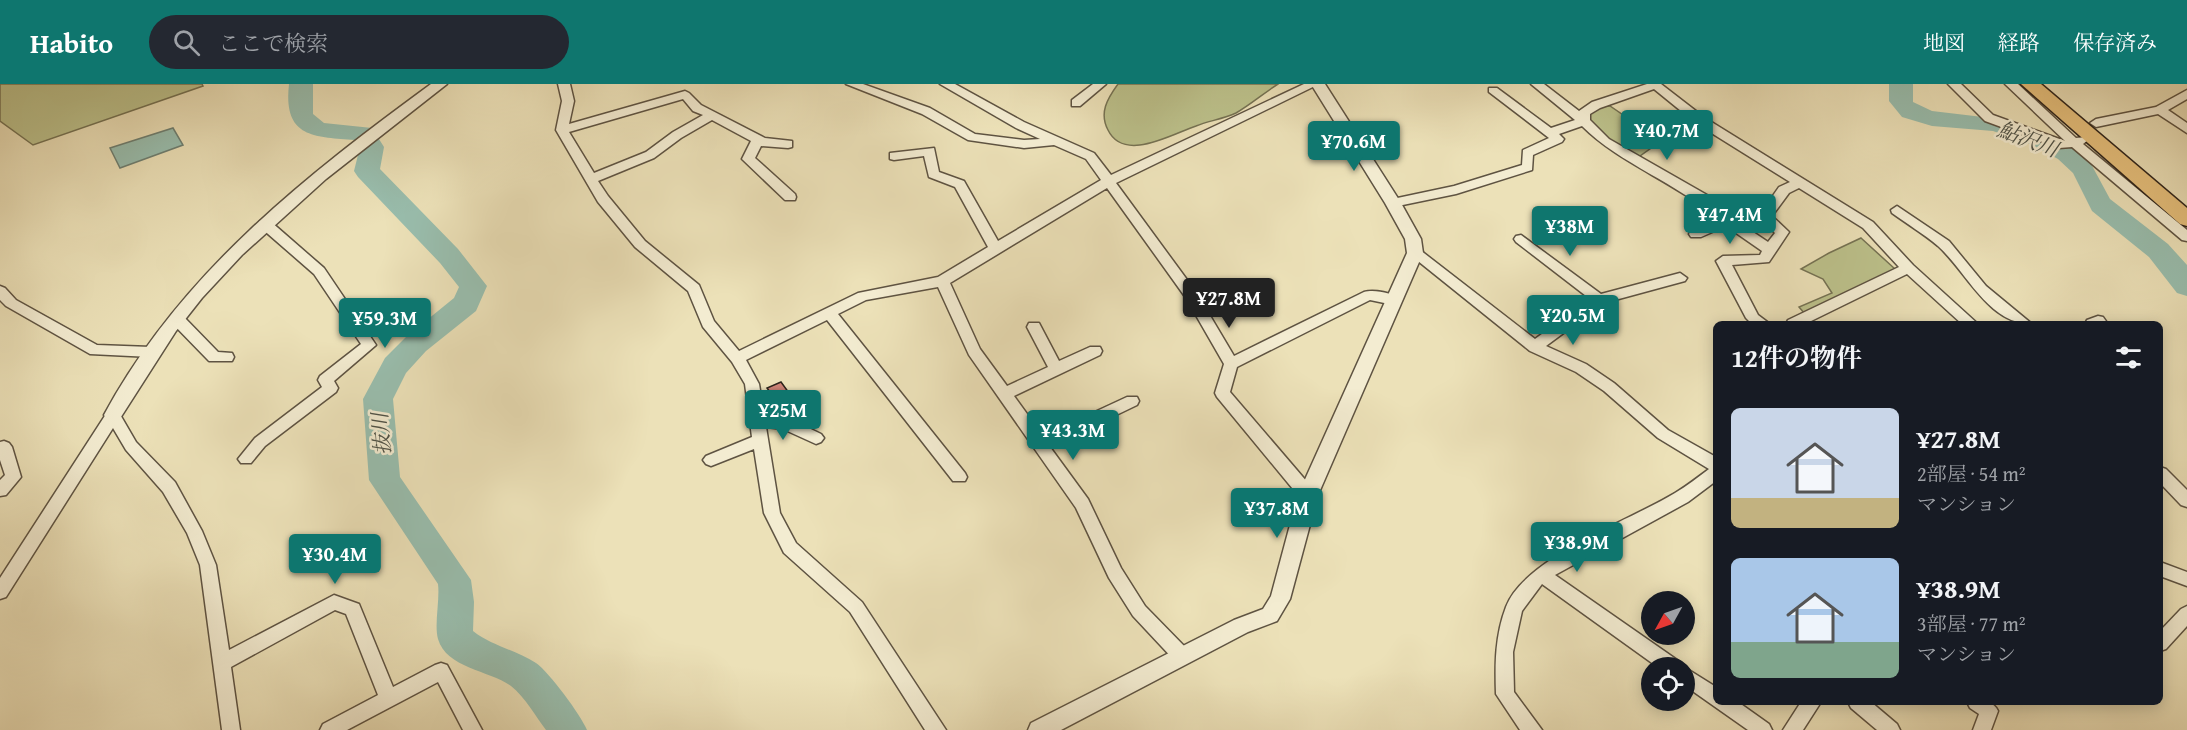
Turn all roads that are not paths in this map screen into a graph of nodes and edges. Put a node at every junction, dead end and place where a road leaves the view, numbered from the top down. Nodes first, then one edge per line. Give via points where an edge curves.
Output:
1 (440, 84) edge
2 (564, 84) edge
3 (852, 84) edge
4 (1100, 84) edge
5 (1313, 84) edge
6 (1318, 84) edge
7 (1537, 84) edge
8 (1654, 84) edge
9 (1954, 84) edge
10 (2011, 84) edge
11 (2030, 84) edge
12 (2054, 84) edge
13 (954, 86) edge
14 (1493, 90) dead end
15 (2187, 94) edge
16 (1076, 103) dead end
17 (2160, 110) junction
18 (712, 115) junction
19 (1584, 121) junction
20 (2187, 129) edge
21 (562, 130) junction
22 (1549, 133) junction
23 (2087, 135) junction
24 (758, 140) junction
25 (1053, 141) junction
26 (788, 144) dead end
27 (894, 156) dead end
28 (592, 178) junction
29 (1109, 181) junction
30 (1800, 182) junction
31 (790, 197) dead end
32 (2187, 201) edge
33 (1393, 203) junction
34 (1897, 210) dead end
35 (2187, 219) edge
36 (1727, 221) junction
37 (265, 224) junction
38 (1696, 234) dead end
39 (2187, 237) edge
40 (1521, 239) dead end
41 (996, 249) junction
42 (1770, 250) junction
43 (1415, 253) junction
44 (1908, 268) junction
45 (1680, 278) dead end
46 (942, 280) junction
47 (0, 291) edge
48 (1599, 299) junction
49 (1394, 300) junction
50 (828, 312) junction
51 (177, 320) junction
52 (1758, 321) edge
53 (1799, 321) edge
54 (1960, 321) edge
55 (2021, 321) edge
56 (1034, 327) dead end
57 (1535, 346) junction
58 (1095, 351) dead end
59 (151, 352) junction
60 (227, 357) dead end
61 (737, 358) junction
62 (1231, 363) junction
63 (1056, 369) junction
64 (1003, 394) junction
65 (1132, 401) dead end
66 (113, 415) junction
67 (758, 420) junction
68 (816, 438) dead end
69 (760, 440) junction
70 (1041, 444) junction
71 (4, 447) dead end
72 (246, 459) dead end
73 (711, 460) dead end
74 (1713, 463) edge
75 (1713, 474) edge
76 (2163, 476) edge
77 (959, 477) dead end
78 (0, 490) edge
79 (1308, 495) junction
80 (2186, 497) edge
81 (2163, 570) edge
82 (1542, 575) junction
83 (2187, 579) edge
84 (0, 592) edge
85 (2187, 614) edge
86 (2163, 640) edge
87 (1182, 656) junction
88 (1658, 657) edge
89 (223, 662) junction
90 (1695, 683) edge
91 (1713, 695) edge
92 (388, 697) junction
93 (1727, 705) edge
94 (1810, 705) edge
95 (1861, 705) edge
96 (1980, 705) edge
97 (231, 730) edge
98 (329, 730) edge
99 (473, 730) edge
100 (937, 730) edge
101 (1039, 730) edge
102 (1533, 730) edge
103 (1762, 730) edge
104 (1792, 730) edge
105 (1891, 730) edge
106 (1982, 730) edge

1 - 37 street via 353,149
2 - 21 street via 568,101
3 - 25 street via 926,111 972,137 1024,144
4 - 16 street
5 - 29 street
6 - 33 street
7 - 19 street
8 - 19 street via 1596,105 1584,113
8 - 30 street via 1701,121
9 - 23 street via 1989,118 2063,146
10 - 23 street
11 - 23 highway
12 - 23 highway
13 - 25 street
14 - 22 street
15 - 17 street
17 - 20 street
17 - 23 street
18 - 21 street via 697,108 685,95
18 - 24 street
18 - 28 street via 650,155
19 - 22 street
19 - 36 street via 1605,142 1702,198
21 - 28 street
22 - 33 street via 1558,139 1527,153 1528,167 1456,190
23 - 32 highway
23 - 35 highway
23 - 39 street
24 - 26 street
24 - 31 street via 748,159
25 - 29 street via 1090,156
27 - 41 street via 930,151 933,174 960,184
28 - 61 street via 603,199 640,244 694,288 708,323
29 - 41 street
29 - 62 street via 1191,295
30 - 42 street via 1784,190 1765,217 1782,232
30 - 44 street via 1868,225
33 - 43 street via 1413,239
34 - 55 street via 1944,244 1981,289
36 - 38 street
36 - 42 street
37 - 51 street via 210,278
37 - 72 street via 319,271 369,345 325,380 331,388 260,442
40 - 48 street
41 - 46 street
42 - 52 street via 1764,259 1723,261
43 - 49 street
43 - 57 street
44 - 53 street
44 - 54 street
45 - 48 street
46 - 50 street via 863,296
46 - 64 street via 974,351
47 - 59 street via 11,303 95,350
48 - 57 street
49 - 62 street via 1369,295
49 - 79 street
50 - 61 street
50 - 77 street
51 - 59 street
51 - 60 street via 214,357
56 - 63 street
57 - 74 street via 1590,374 1663,434
58 - 63 street
59 - 66 street
61 - 67 street via 752,384
62 - 79 street via 1222,393
63 - 64 street
64 - 70 street
65 - 70 street
66 - 84 street
66 - 89 street via 131,446 169,487 195,531 208,565
67 - 68 street via 785,423
67 - 69 street
69 - 73 street
69 - 100 street via 772,513 790,548 856,607
70 - 87 street via 1082,504 1114,573 1139,611
71 - 78 street via 13,477
75 - 82 street via 1682,496
76 - 80 street
79 - 87 street via 1282,591 1270,615
81 - 83 street
82 - 88 street
82 - 102 street via 1514,608 1504,652 1505,694
85 - 86 street
87 - 101 street
89 - 92 street via 334,602 353,609
89 - 97 street
90 - 91 street
92 - 98 street
92 - 99 street via 441,671
93 - 103 street
94 - 104 street
95 - 105 street
96 - 106 street via 1989,711

